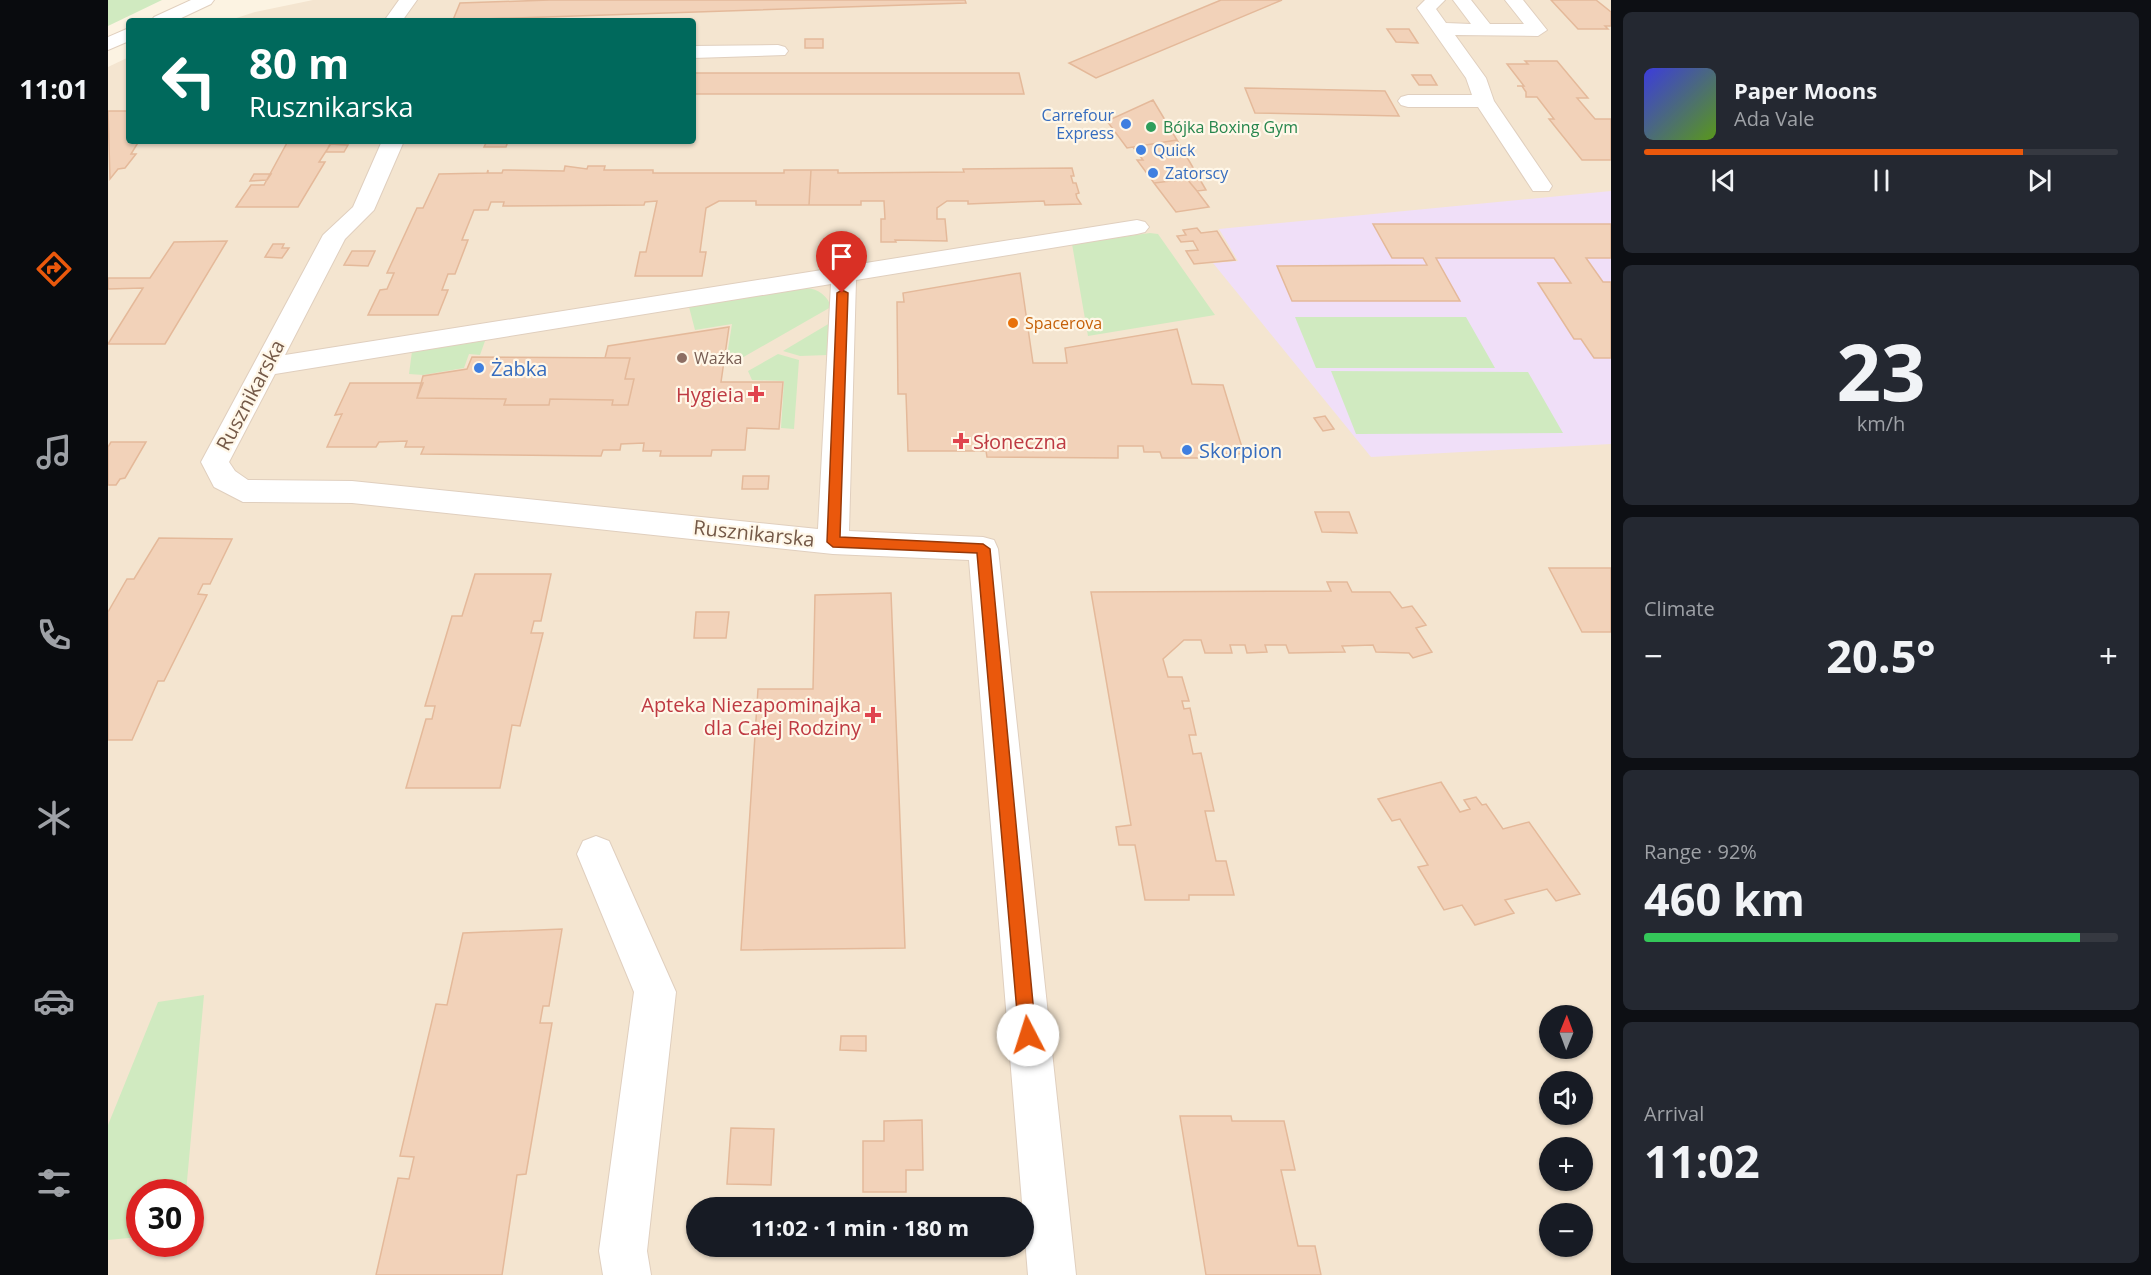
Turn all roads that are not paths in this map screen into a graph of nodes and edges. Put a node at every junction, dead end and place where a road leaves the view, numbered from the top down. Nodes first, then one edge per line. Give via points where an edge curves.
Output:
1 (205, 0) edge
2 (408, 0) edge
3 (1436, 0) edge
4 (1462, 0) edge
5 (1514, 0) edge
6 (166, 18) edge
7 (395, 18) edge
8 (1442, 29) junction
9 (1484, 29) junction
10 (126, 35) edge
11 (108, 44) edge
12 (778, 51) dead end
13 (696, 52) edge
14 (1408, 101) dead end
15 (1484, 102) junction
16 (392, 144) edge
17 (1541, 186) dead end
18 (1137, 227) dead end
19 (844, 275) junction
20 (266, 366) junction
21 (833, 542) junction
22 (596, 854) dead end
23 (627, 1275) edge
24 (1052, 1275) edge

1 - 6 street
2 - 7 street
3 - 8 street via 1426,8
4 - 9 street
5 - 9 street via 1538,30
8 - 9 street
8 - 15 street via 1476,78
10 - 11 street
12 - 13 street
14 - 15 street
15 - 17 street
16 - 20 street, Rusznikarska via 363,210 335,235
18 - 19 street
19 - 20 street
19 - 21 street
20 - 21 street, Rusznikarska via 215,462 224,479 243,491 402,496
21 - 24 street, Rusznikarska via 983,549
22 - 23 street via 655,992 623,1251

